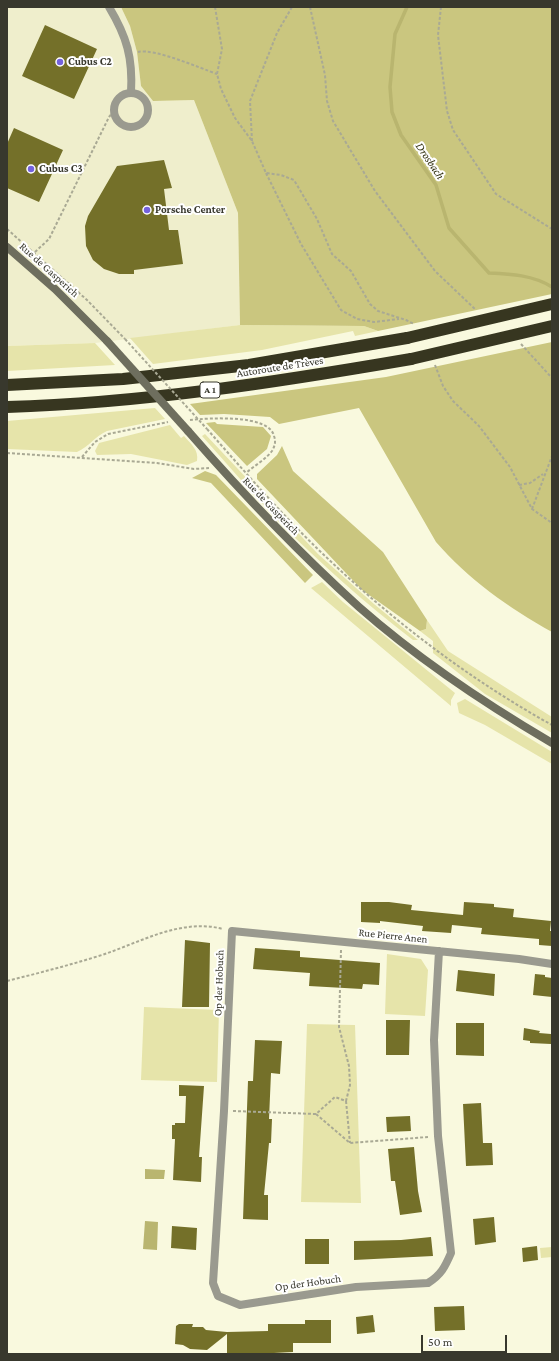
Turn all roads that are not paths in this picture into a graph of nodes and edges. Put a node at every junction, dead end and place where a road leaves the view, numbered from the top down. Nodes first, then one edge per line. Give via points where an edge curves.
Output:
1 (109, 7) edge
2 (130, 93) junction
3 (7, 247) edge
4 (552, 304) edge
5 (552, 326) edge
6 (7, 385) edge
7 (7, 407) edge
8 (552, 743) edge
9 (232, 931) joint
10 (439, 951) junction
11 (552, 964) edge

1 - 2 street via 122,29 129,54 132,74
2 - 2 street via 142,96 149,112 144,122 133,128 117,121 114,111 120,96
3 - 8 main road, Rue de Gasperich, bridge via 55,289 107,341 272,524 361,608 442,672
4 - 6 highway, Autoroute de Trèves / A 1, bridge via 407,338 249,365 123,379
5 - 7 highway, Autoroute de Trèves / A 1, bridge via 411,359 253,386 127,399
9 - 10 street, Rue Pierre Anen
9 - 10 street, Op der Hobuch via 213,1283 218,1296 240,1304 356,1288 428,1284 438,1278 444,1270 451,1253 437,1114 434,1040
10 - 11 street, Rue Pierre Anen

